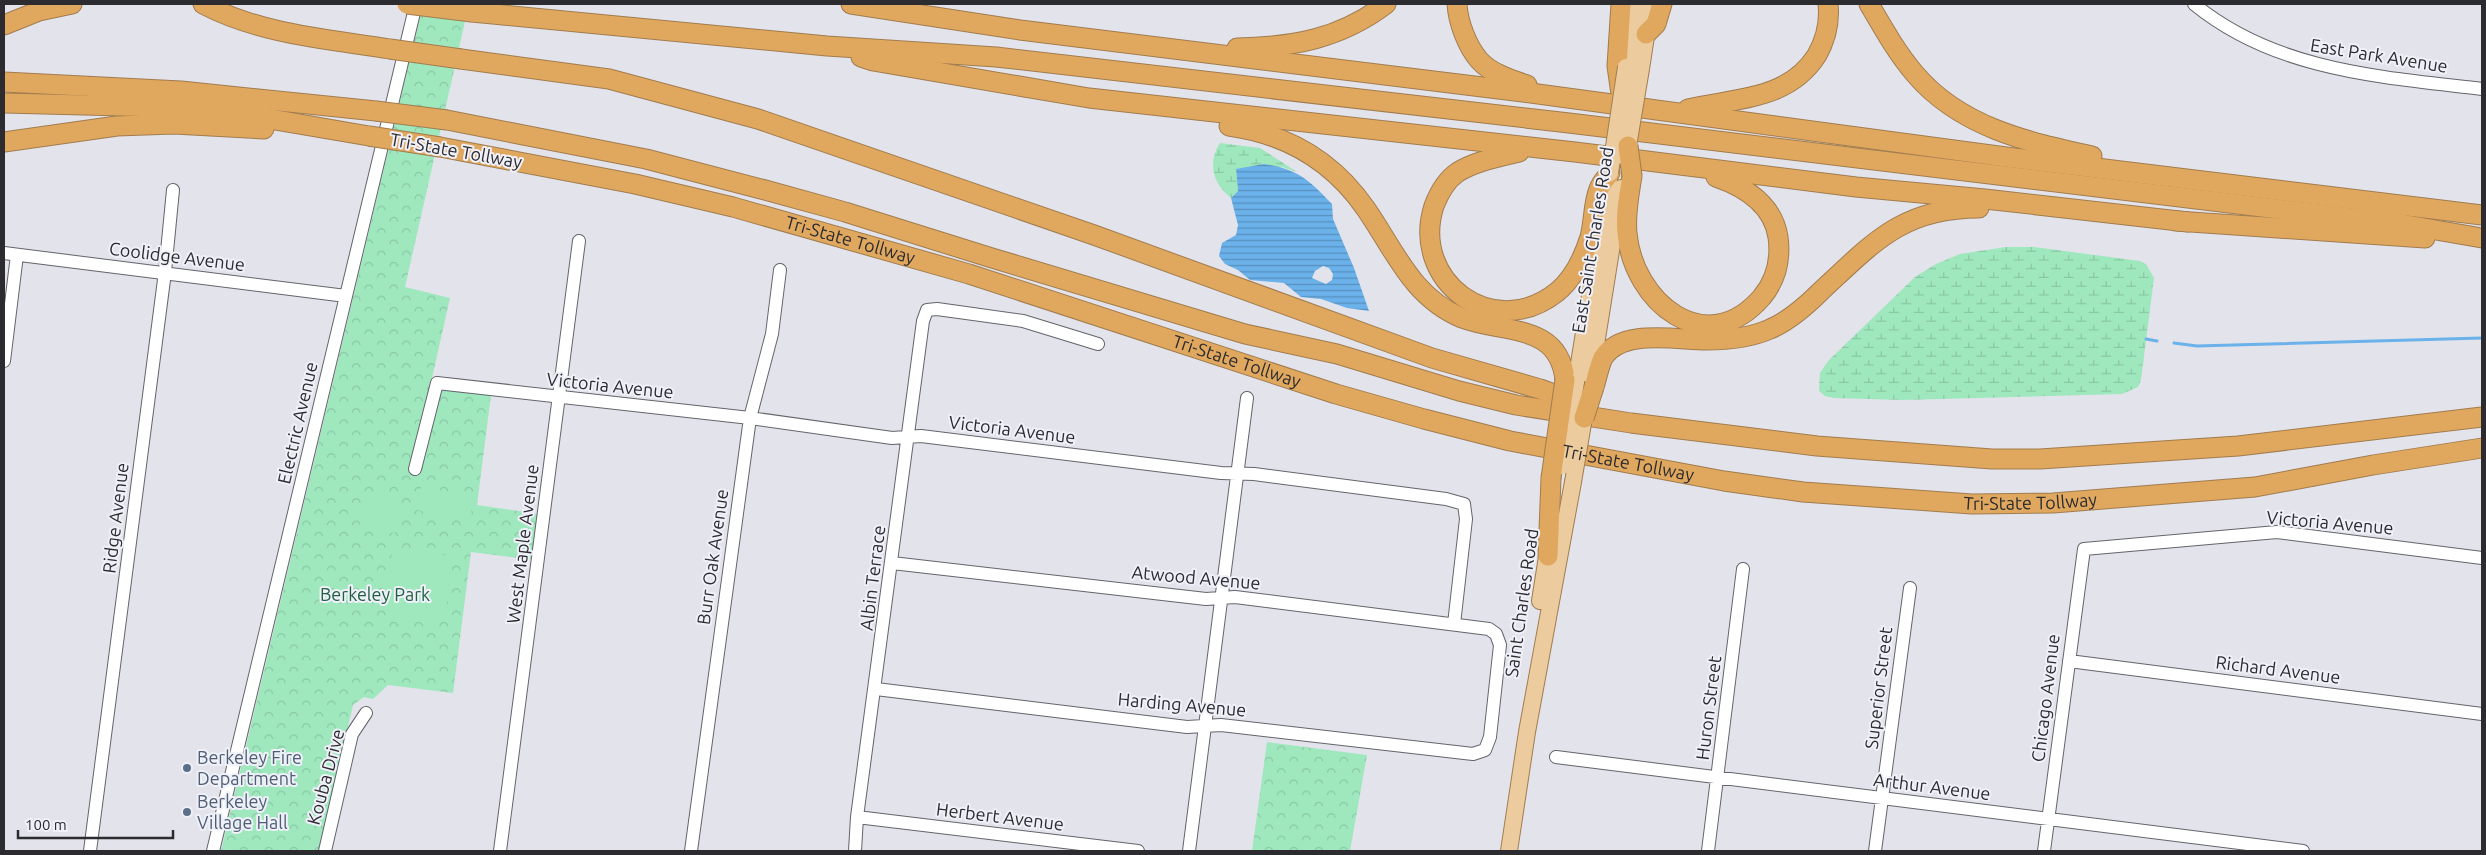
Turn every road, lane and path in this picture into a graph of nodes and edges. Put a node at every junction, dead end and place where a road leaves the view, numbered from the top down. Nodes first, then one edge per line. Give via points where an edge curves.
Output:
1 (72, 4) edge
2 (203, 4) edge
3 (406, 4) edge
4 (416, 4) edge
5 (850, 4) edge
6 (1386, 4) edge
7 (1457, 4) edge
8 (1621, 4) edge
9 (1635, 4) edge
10 (1651, 4) edge
11 (1662, 4) edge
12 (1828, 4) edge
13 (1869, 4) edge
14 (2194, 4) edge
15 (4, 26) edge
16 (1646, 34) junction
17 (826, 46) junction
18 (1144, 46) junction
19 (1628, 67) junction
20 (4, 82) edge
21 (2482, 89) edge
22 (1622, 95) joint
23 (1561, 97) junction
24 (1089, 98) junction
25 (4, 103) edge
26 (1676, 112) junction
27 (369, 136) junction
28 (4, 142) edge
29 (1628, 146) joint
30 (1532, 149) junction
31 (1672, 165) junction
32 (1622, 175) junction
33 (2211, 181) junction
34 (173, 190) dead end
35 (2482, 215) edge
36 (2188, 222) junction
37 (2482, 239) edge
38 (579, 241) dead end
39 (4, 253) edge
40 (17, 255) junction
41 (780, 270) dead end
42 (165, 272) junction
43 (346, 296) junction
44 (1098, 344) dead end
45 (4, 362) edge
46 (1581, 384) junction
47 (560, 398) junction
48 (1247, 398) dead end
49 (2482, 417) edge
50 (750, 418) junction
51 (1584, 418) joint
52 (1631, 423) junction
53 (908, 439) junction
54 (2482, 448) edge
55 (415, 469) dead end
56 (1237, 473) junction
57 (1561, 480) junction
58 (2084, 549) joint
59 (1548, 556) joint
60 (2482, 558) edge
61 (892, 564) junction
62 (1743, 569) dead end
63 (1910, 588) dead end
64 (1221, 599) junction
65 (1454, 624) junction
66 (2069, 661) junction
67 (876, 689) junction
68 (366, 713) dead end
69 (2482, 714) edge
70 (1204, 727) junction
71 (1527, 732) junction
72 (1485, 750) joint
73 (1556, 757) dead end
74 (1718, 777) junction
75 (1882, 798) junction
76 (857, 817) junction
77 (2048, 819) junction
78 (90, 851) edge
79 (213, 851) edge
80 (325, 851) edge
81 (500, 851) edge
82 (691, 851) edge
83 (856, 851) edge
84 (1138, 851) edge
85 (1189, 851) edge
86 (1509, 851) edge
87 (1708, 851) edge
88 (1875, 851) edge
89 (2044, 851) edge
90 (2303, 851) edge

1 - 15 highway via 40,11
2 - 52 highway, bridge via 227,16 275,30 609,79 758,118 1432,358 1540,389
3 - 17 highway, bridge
4 - 43 street, Electric Avenue
5 - 18 highway
6 - 18 highway via 1340,32 1315,40 1255,47
7 - 23 highway via 1458,21 1479,61 1507,78
8 - 19 highway
9 - 19 main road, East Saint Charles Road
10 - 16 main road, East Saint Charles Road
11 - 16 highway via 1656,24
12 - 26 highway via 1823,44 1813,61 1796,78 1763,95
13 - 33 highway via 1916,75 1948,105 1983,126 2036,144
14 - 21 street, East Park Avenue via 2235,32 2296,59 2364,74
16 - 19 main road, East Saint Charles Road
17 - 24 highway via 873,61
17 - 37 highway via 996,57 1568,123 2382,222
18 - 23 highway
19 - 22 highway, bridge
19 - 29 main road, East Saint Charles Road, bridge
20 - 52 highway, Tri-State Tollway, bridge via 181,91 376,111 446,120 620,154 845,212 1245,334 1337,354 1459,391 1516,405
22 - 32 main road, East Saint Charles Road, bridge
23 - 26 highway
24 - 30 highway
24 - 46 highway via 1111,109 1266,132 1303,148 1350,186 1412,282 1429,299 1462,318 1528,333 1543,340 1555,350
25 - 27 highway, Tri-State Tollway via 163,107 235,113
26 - 33 highway
27 - 28 highway via 174,124 117,126
27 - 54 highway, Tri-State Tollway, bridge via 634,184 788,222 969,274 1336,394 1510,441 1734,482 1803,492 1972,504 2053,503 2255,487 2373,464
29 - 32 highway, bridge
30 - 31 highway
30 - 32 highway via 1492,158 1458,172 1437,196 1429,231 1438,270 1462,296 1481,306 1507,311 1521,309 1546,299 1563,286 1590,237 1599,188
31 - 32 highway via 1748,190 1766,208 1776,228 1780,250 1777,270 1769,289 1752,308 1727,322 1703,324 1679,318 1649,293 1634,265 1626,232
31 - 36 highway
32 - 46 main road, East Saint Charles Road
33 - 35 highway
34 - 42 street, Ridge Avenue
36 - 37 highway via 2399,237
36 - 46 highway via 1994,208 1964,208 1929,214 1887,232 1808,304 1769,330 1725,339 1648,338 1624,342 1613,348
38 - 47 street, West Maple Avenue
39 - 40 street, Coolidge Avenue
40 - 42 street, Coolidge Avenue
40 - 45 street
41 - 50 street, Burr Oak Avenue via 772,334
42 - 43 street, Coolidge Avenue
42 - 78 street, Ridge Avenue
43 - 79 street, Electric Avenue
44 - 53 street, Albin Terrace via 1023,321 927,310
46 - 51 highway, bridge
46 - 57 highway, bridge
47 - 50 street, Victoria Avenue
47 - 55 street, Victoria Avenue via 437,383
47 - 81 street, West Maple Avenue
48 - 56 street
49 - 52 highway, Tri-State Tollway via 2238,446 2040,459 1992,459 1817,446
50 - 53 street, Victoria Avenue
50 - 82 street, Burr Oak Avenue
51 - 57 main road, bridge
53 - 56 street, Victoria Avenue via 921,436
53 - 61 street, Albin Terrace
56 - 64 street
56 - 65 street, Victoria Avenue via 1446,499 1464,504 1466,519
57 - 59 highway
57 - 71 main road, Saint Charles Road
58 - 60 street, Victoria Avenue via 2277,532
58 - 66 street, Chicago Avenue
59 - 71 main road, Saint Charles Road via 1536,628
61 - 64 street, Atwood Avenue
61 - 67 street, Albin Terrace
62 - 74 street, Huron Street
63 - 75 street, Superior Street
64 - 65 street, Atwood Avenue
64 - 70 street
65 - 72 street, Atwood Avenue via 1489,629 1496,634 1500,645 1490,737
66 - 69 street, Richard Avenue
66 - 77 street, Chicago Avenue
67 - 70 street, Harding Avenue
67 - 76 street, Albin Terrace
68 - 80 street, Kouba Drive via 352,734
70 - 72 street, Harding Avenue via 1221,725 1473,754
70 - 85 street
71 - 86 main road, Saint Charles Road
73 - 74 street, Arthur Avenue
74 - 75 street, Arthur Avenue
74 - 87 street, Huron Street
75 - 77 street, Arthur Avenue
75 - 88 street, Superior Street
76 - 83 street, Albin Terrace
76 - 84 street, Herbert Avenue
77 - 89 street, Chicago Avenue
77 - 90 street, Arthur Avenue

